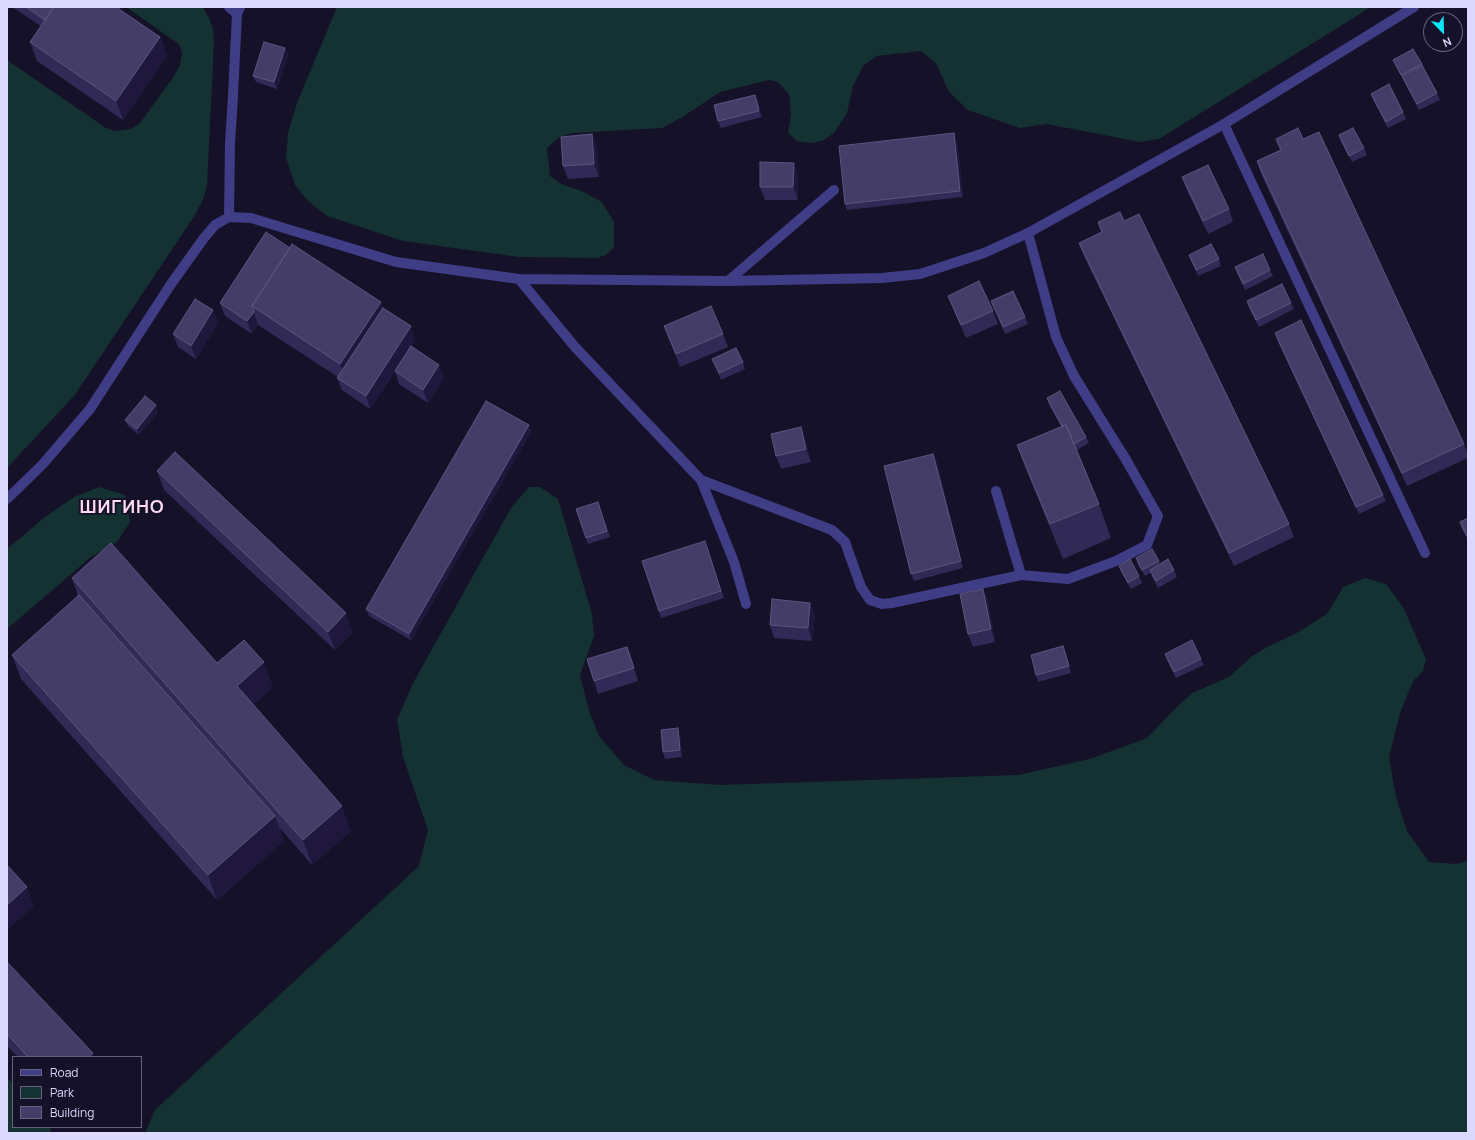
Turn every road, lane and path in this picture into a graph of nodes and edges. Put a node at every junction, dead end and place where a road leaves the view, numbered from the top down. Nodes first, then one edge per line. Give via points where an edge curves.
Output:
1 (1414, 7) edge
2 (235, 9) edge
3 (1224, 124) junction
4 (834, 190) dead end
5 (229, 216) junction
6 (1028, 233) junction
7 (519, 279) junction
8 (728, 281) junction
9 (701, 480) junction
10 (996, 491) dead end
11 (7, 499) edge
12 (1425, 553) dead end
13 (1021, 575) junction
14 (746, 604) dead end

1 - 3 street
2 - 5 street
3 - 6 street
3 - 12 street
4 - 8 street
5 - 7 street via 251,218 396,262
5 - 11 street via 215,225 204,238 90,409 43,464
6 - 8 street via 984,253 920,274 882,278
6 - 13 street via 1056,337 1074,376 1158,516 1147,545 1116,561 1068,579
7 - 8 street
7 - 9 street via 574,347
9 - 13 street via 832,530 845,542 861,587 870,600 882,604
9 - 14 street via 734,562
10 - 13 street

